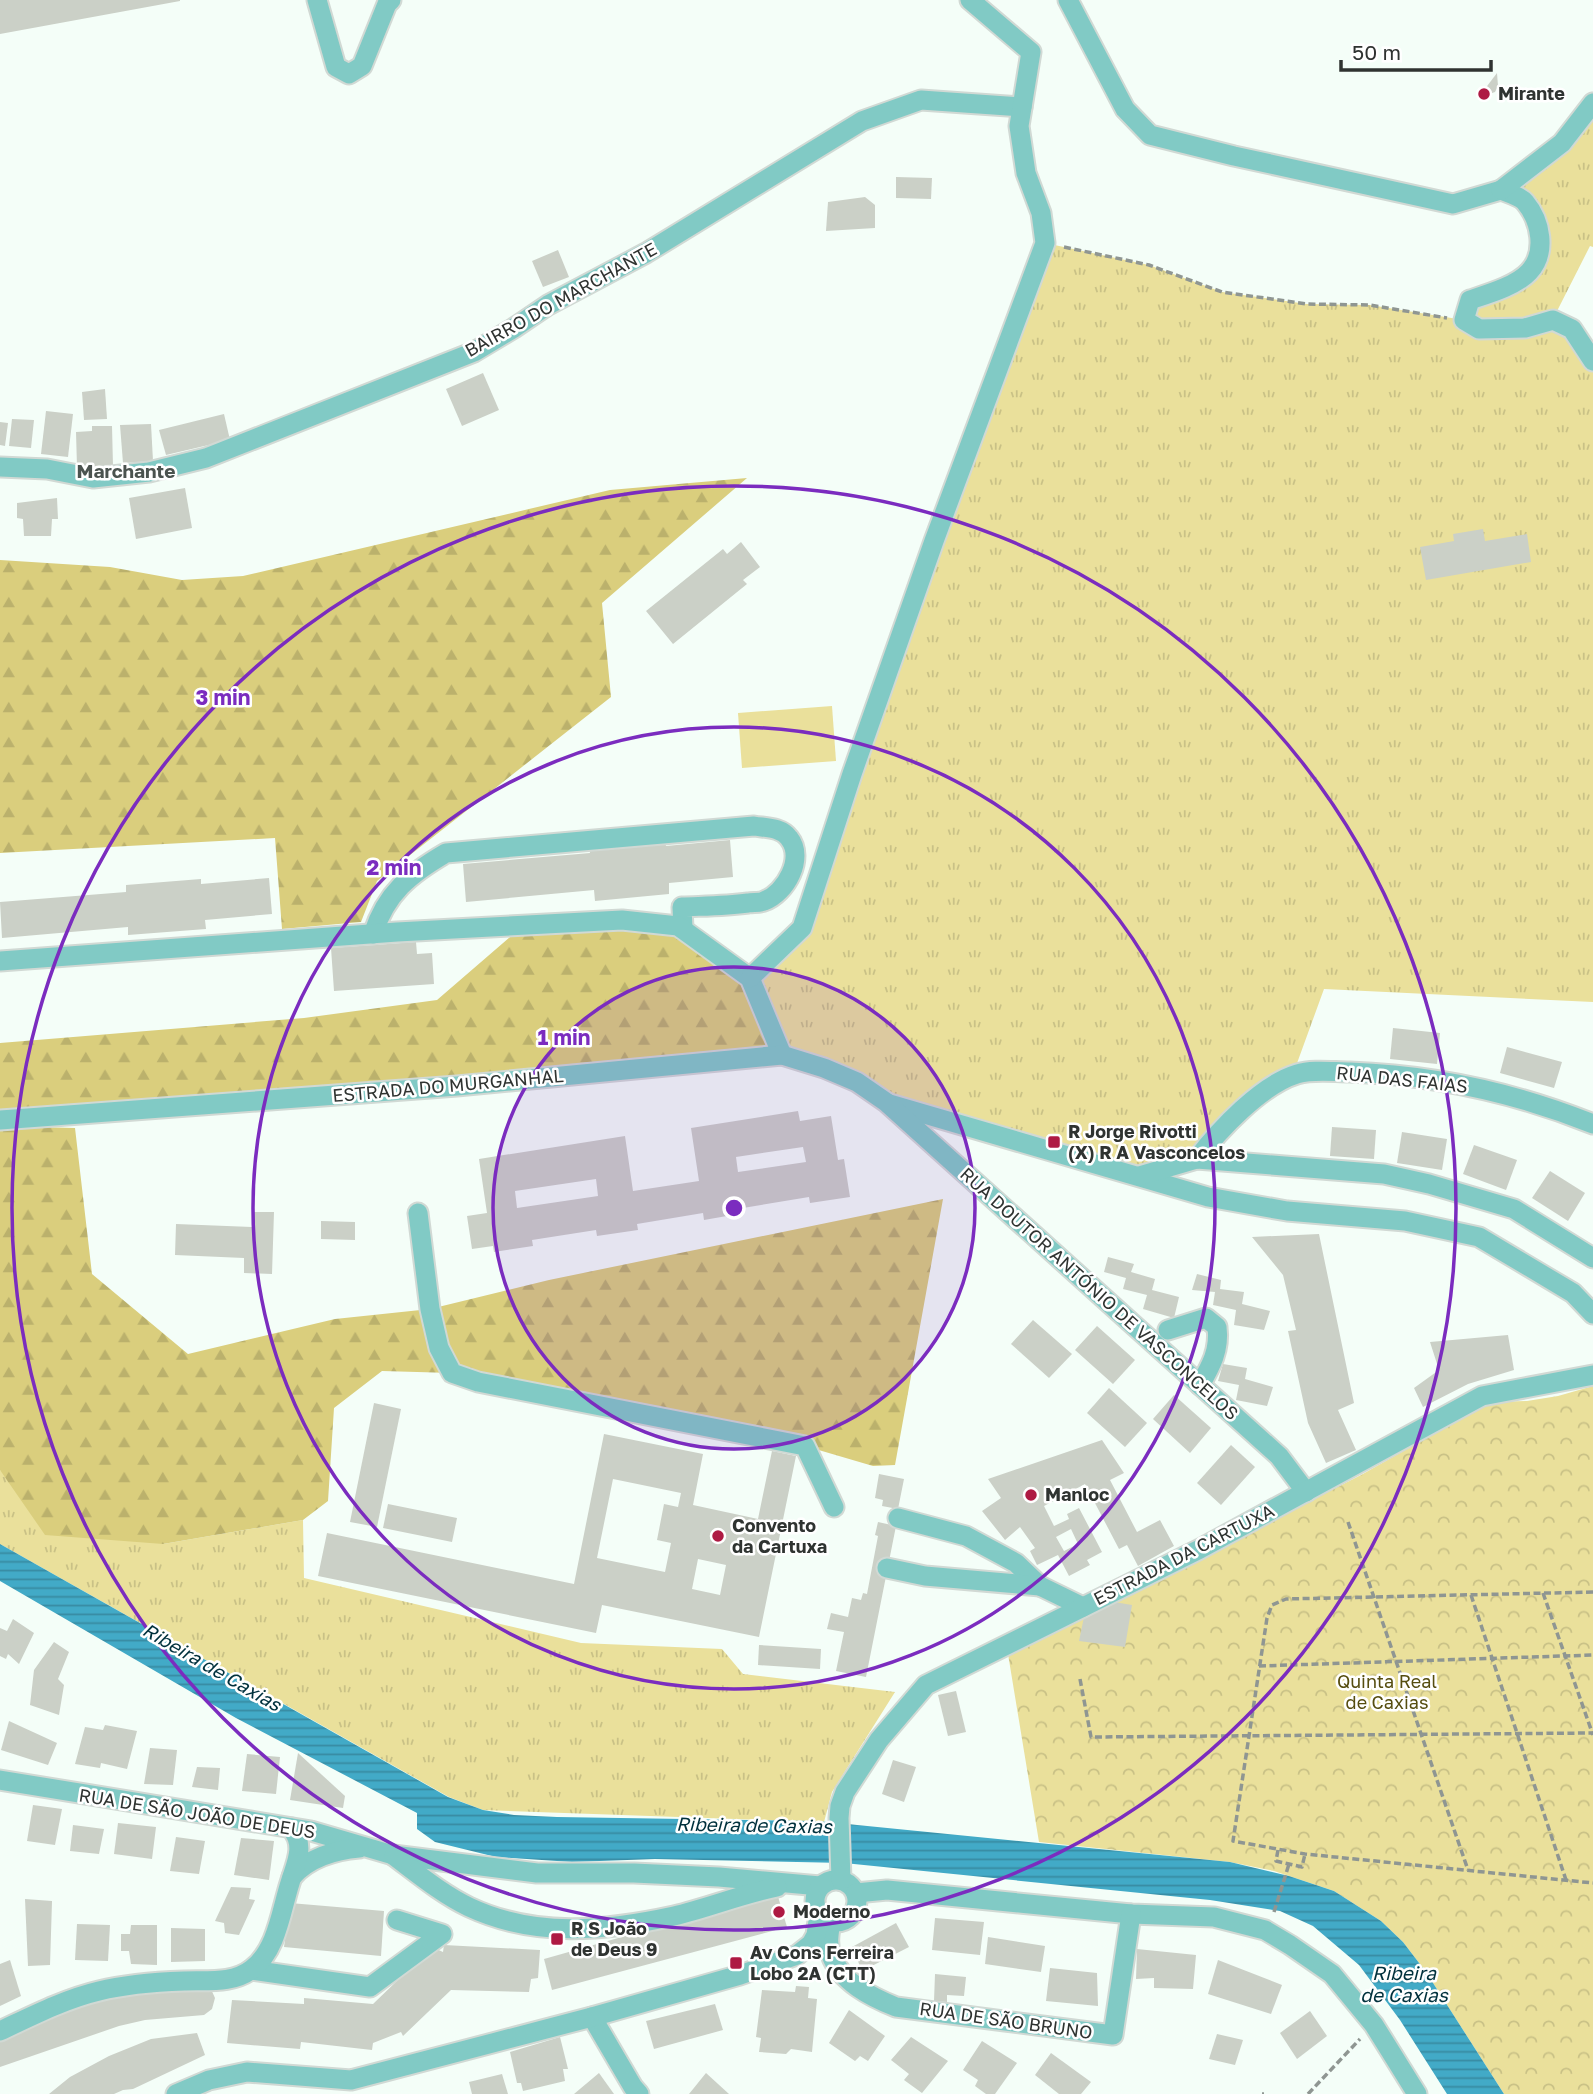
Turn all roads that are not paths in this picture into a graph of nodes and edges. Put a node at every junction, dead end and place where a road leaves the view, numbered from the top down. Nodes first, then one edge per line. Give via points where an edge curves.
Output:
1 (317, 0) edge
2 (391, 0) edge
3 (970, 0) edge
4 (1068, 0) edge
5 (1593, 103) edge
6 (1022, 107) junction
7 (1501, 190) junction
8 (1593, 361) edge
9 (0, 467) edge
10 (683, 929) junction
11 (373, 934) junction
12 (0, 961) edge
13 (750, 978) junction
14 (782, 1055) junction
15 (886, 1102) junction
16 (0, 1120) edge
17 (1593, 1124) edge
18 (1197, 1159) junction
19 (1138, 1176) junction
20 (418, 1213) dead end
21 (1593, 1258) edge
22 (1593, 1314) edge
23 (1168, 1330) dead end
24 (1593, 1375) edge
25 (1200, 1385) junction
26 (1306, 1492) junction
27 (834, 1507) dead end
28 (898, 1518) dead end
29 (887, 1568) dead end
30 (1040, 1586) junction
31 (1083, 1607) junction
32 (0, 1780) edge
33 (291, 1828) junction
34 (367, 1847) junction
35 (393, 1855) junction
36 (447, 1862) junction
37 (840, 1874) junction
38 (719, 1877) junction
39 (292, 1878) junction
40 (799, 1883) junction
41 (435, 1886) junction
42 (820, 1886) junction
43 (856, 1893) junction
44 (720, 1902) junction
45 (1131, 1914) junction
46 (825, 1918) junction
47 (397, 1920) dead end
48 (251, 1970) junction
49 (592, 2017) junction
50 (0, 2031) edge
51 (176, 2094) edge
52 (639, 2094) edge
53 (1417, 2094) edge

1 - 2 street via 336,66 349,74 362,66
3 - 6 street via 1031,52
4 - 7 street via 1125,108 1150,135 1453,204
5 - 7 street via 1562,143
6 - 9 street, BAIRRO DO MARCHANTE via 921,100 862,121 474,352 206,458 149,472 93,478 47,469
6 - 13 street via 1018,126 1045,243 934,541 802,928
7 - 8 street via 1524,201 1539,227 1540,256 1528,274 1499,291 1470,300 1464,320 1479,329 1525,328 1553,320 1572,329
10 - 11 street via 622,920
10 - 11 street via 682,907 765,901 781,888 797,855 789,838 778,830 754,826 446,853 401,885 385,904
10 - 13 street
11 - 12 street
13 - 14 street
14 - 15 street, ESTRADA DO MURGANHAL via 857,1082
14 - 16 street, ESTRADA DO MURGANHAL via 457,1086
15 - 19 street
15 - 25 street, RUA DOUTOR ANTÓNIO DE VASCONCELOS
17 - 18 street, RUA DAS FAIAS via 1521,1098 1460,1085 1316,1071 1297,1073 1269,1087 1215,1135
18 - 19 street
18 - 21 street via 1384,1174 1429,1184 1514,1209
19 - 22 street via 1208,1197 1274,1209 1405,1222 1479,1237 1573,1293
20 - 27 street via 430,1309 439,1348 452,1373 478,1382 805,1446
23 - 25 street via 1206,1318 1217,1328 1214,1362
24 - 26 street, ESTRADA DA CARTUXA via 1482,1396
25 - 26 street, RUA DOUTOR ANTÓNIO DE VASCONCELOS via 1279,1456
26 - 31 street, ESTRADA DA CARTUXA
28 - 30 street via 966,1536 1016,1563
29 - 30 street via 925,1576
30 - 31 street
31 - 37 street, ESTRADA DA CARTUXA via 926,1685 879,1740 845,1792 839,1818
32 - 33 street, RUA DE SÃO JOÃO DE DEUS
33 - 34 street, RUA DE SÃO JOÃO DE DEUS
33 - 39 street via 299,1844
34 - 35 street, RUA DE SÃO JOÃO DE DEUS
34 - 39 street via 336,1851 301,1867
35 - 36 street, RUA DE SÃO JOÃO DE DEUS
35 - 41 street, RUA DE SÃO JOÃO DE DEUS
36 - 38 street, RUA DE SÃO JOÃO DE DEUS via 537,1873
36 - 41 street via 432,1868
37 - 42 street
37 - 43 street
38 - 40 street, RUA DE SÃO JOÃO DE DEUS
38 - 44 street via 730,1889
39 - 48 street via 270,1949
40 - 42 street, RUA DE SÃO JOÃO DE DEUS
40 - 44 street, RUA DE SÃO JOÃO DE DEUS
41 - 44 street, RUA DE SÃO JOÃO DE DEUS via 507,1922 547,1929 611,1928
42 - 46 street via 814,1900
43 - 45 street via 921,1893
43 - 46 street via 857,1906 850,1917 838,1922
45 - 46 street, RUA DE SÃO BRUNO via 1113,2035 896,2007 881,2001 850,1982 836,1965 830,1955
45 - 53 street via 1214,1917 1265,1930 1290,1945 1332,1974 1374,2025
46 - 49 street via 811,1944 797,1955
47 - 48 street via 442,1934 370,1987
48 - 50 street via 223,1980 149,1983 97,1992
49 - 51 street via 351,2080 247,2072 209,2080
49 - 52 street

